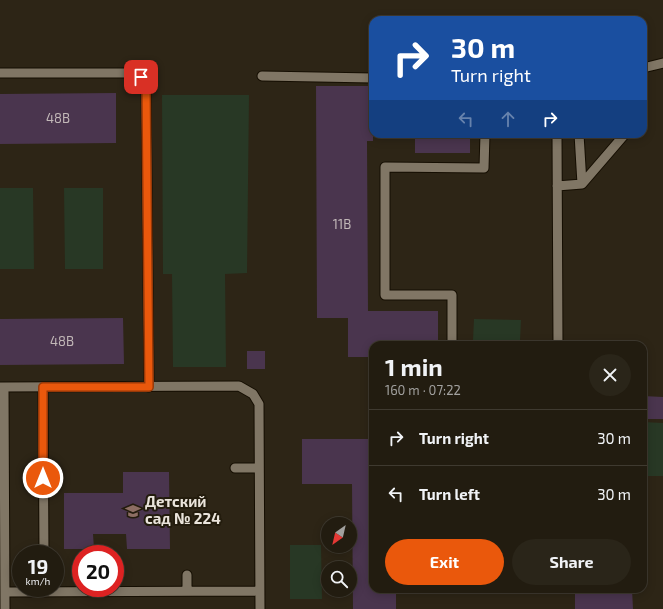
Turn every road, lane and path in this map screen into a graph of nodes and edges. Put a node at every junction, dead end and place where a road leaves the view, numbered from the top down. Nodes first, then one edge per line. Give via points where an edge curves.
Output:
1 (663, 63) edge
2 (647, 67) edge
3 (0, 73) edge
4 (262, 76) dead end
5 (369, 78) edge
6 (485, 138) edge
7 (557, 138) edge
8 (579, 138) edge
9 (621, 138) edge
10 (582, 184) junction
11 (557, 186) junction
12 (452, 341) edge
13 (558, 341) edge
14 (2, 387) edge
15 (43, 387) junction
16 (149, 387) junction
17 (234, 468) dead end
18 (259, 468) junction
19 (44, 545) edge
20 (187, 575) dead end
21 (64, 590) edge
22 (187, 591) junction
23 (260, 591) junction
24 (5, 592) junction
25 (12, 592) edge
26 (5, 609) edge
27 (260, 609) edge

1 - 2 lane
3 - 16 lane via 131,73 146,85
4 - 5 lane
6 - 12 lane via 484,168 385,167 385,295 452,295
7 - 11 lane
8 - 10 lane
9 - 10 lane
10 - 11 lane
11 - 13 lane
14 - 15 lane
14 - 24 lane
15 - 16 lane
15 - 19 lane
16 - 18 lane via 239,386 246,389 259,404
17 - 18 lane
18 - 23 lane
20 - 22 lane
21 - 22 lane
22 - 23 lane
23 - 27 lane
24 - 25 lane
24 - 26 lane

